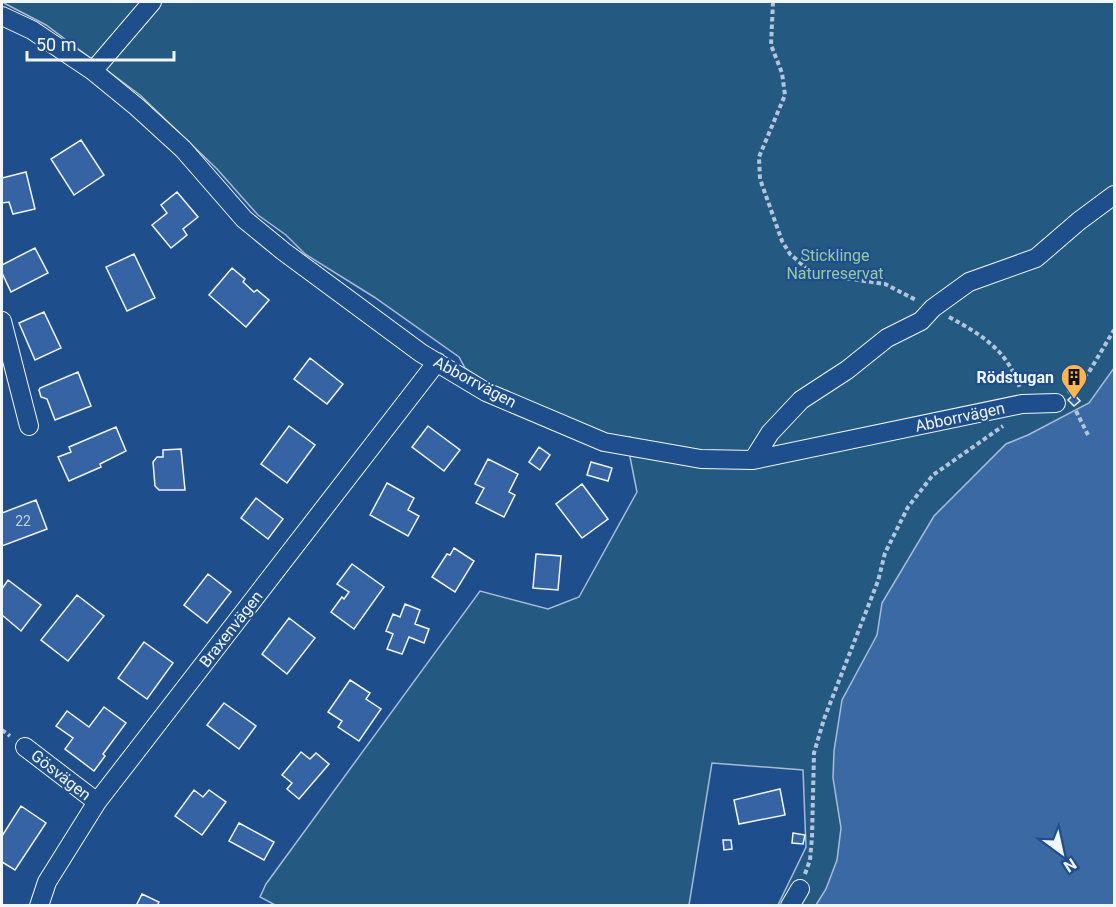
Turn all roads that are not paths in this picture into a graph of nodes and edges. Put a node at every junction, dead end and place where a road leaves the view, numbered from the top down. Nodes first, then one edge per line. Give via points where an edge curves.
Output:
1 (152, 2) edge
2 (2, 16) edge
3 (93, 71) junction
4 (1114, 195) edge
5 (2, 321) edge
6 (437, 362) junction
7 (10, 385) edge
8 (1056, 403) road end
9 (28, 426) dead end
10 (753, 460) junction
11 (26, 747) dead end
12 (97, 802) junction
13 (800, 889) dead end
14 (39, 906) edge
15 (790, 906) edge

1 - 3 street
2 - 3 street, Abborrvägen via 32,30
3 - 6 street, Abborrvägen via 183,149 244,219
4 - 10 street via 1036,258 969,282 921,321 887,338 801,399 770,433
5 - 7 street
6 - 10 street, Abborrvägen via 486,392 604,441 701,459
6 - 12 street, Braxenvägen
7 - 9 street
8 - 10 street, Abborrvägen via 1022,404
11 - 12 street, Gösvägen
12 - 14 street, Braxenvägen via 47,882
13 - 15 street

